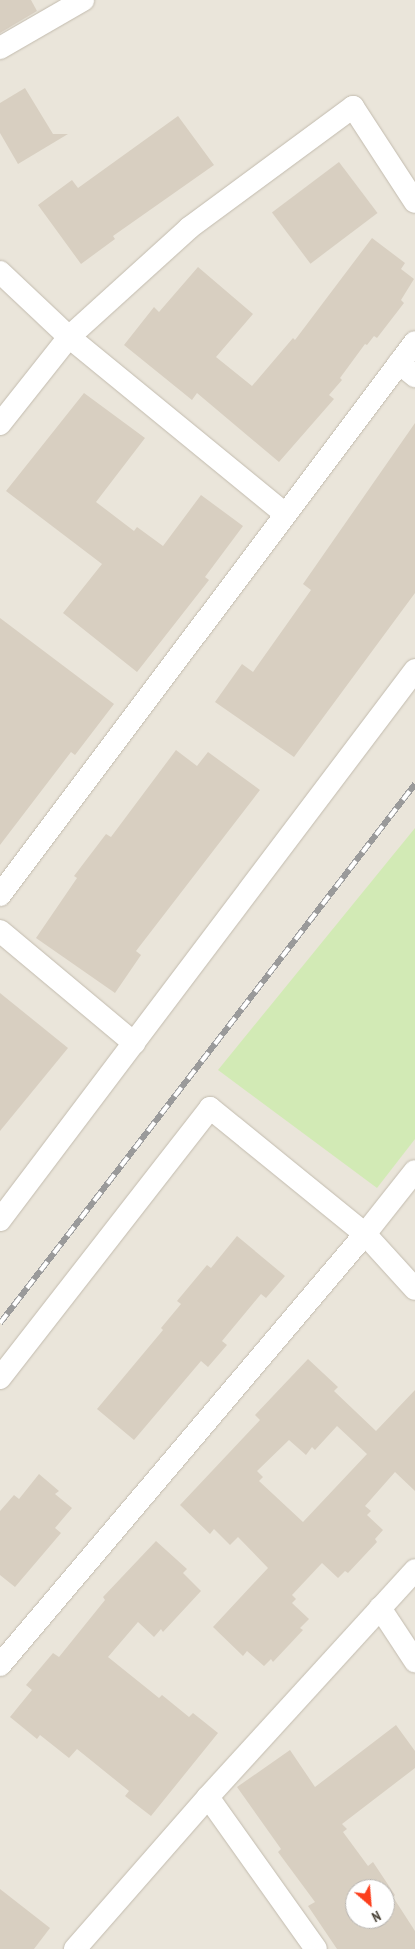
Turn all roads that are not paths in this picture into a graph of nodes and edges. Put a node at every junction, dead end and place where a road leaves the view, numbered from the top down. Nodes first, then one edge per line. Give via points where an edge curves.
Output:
1 (83, 0) edge
2 (0, 48) edge
3 (415, 202) edge
4 (0, 272) edge
5 (69, 337) junction
6 (415, 342) edge
7 (407, 369) edge
8 (0, 424) edge
9 (285, 514) junction
10 (415, 670) edge
11 (0, 895) edge
12 (0, 931) edge
13 (134, 1043) junction
14 (415, 1171) edge
15 (415, 1198) edge
16 (0, 1220) edge
17 (365, 1234) junction
18 (415, 1289) edge
19 (0, 1378) edge
20 (415, 1570) edge
21 (380, 1608) junction
22 (415, 1661) edge
23 (0, 1665) edge
24 (208, 1797) junction
25 (75, 1949) edge
26 (316, 1949) edge

1 - 2 street
3 - 5 street via 352,107 189,228
4 - 5 street
5 - 8 street
5 - 9 street
6 - 7 street
7 - 9 street
9 - 11 street
10 - 13 street
12 - 13 street
13 - 16 street
14 - 17 street
15 - 17 street
17 - 18 street
17 - 19 street via 210,1108
17 - 23 street
20 - 21 street
21 - 22 street
21 - 24 street
24 - 25 street
24 - 26 street

